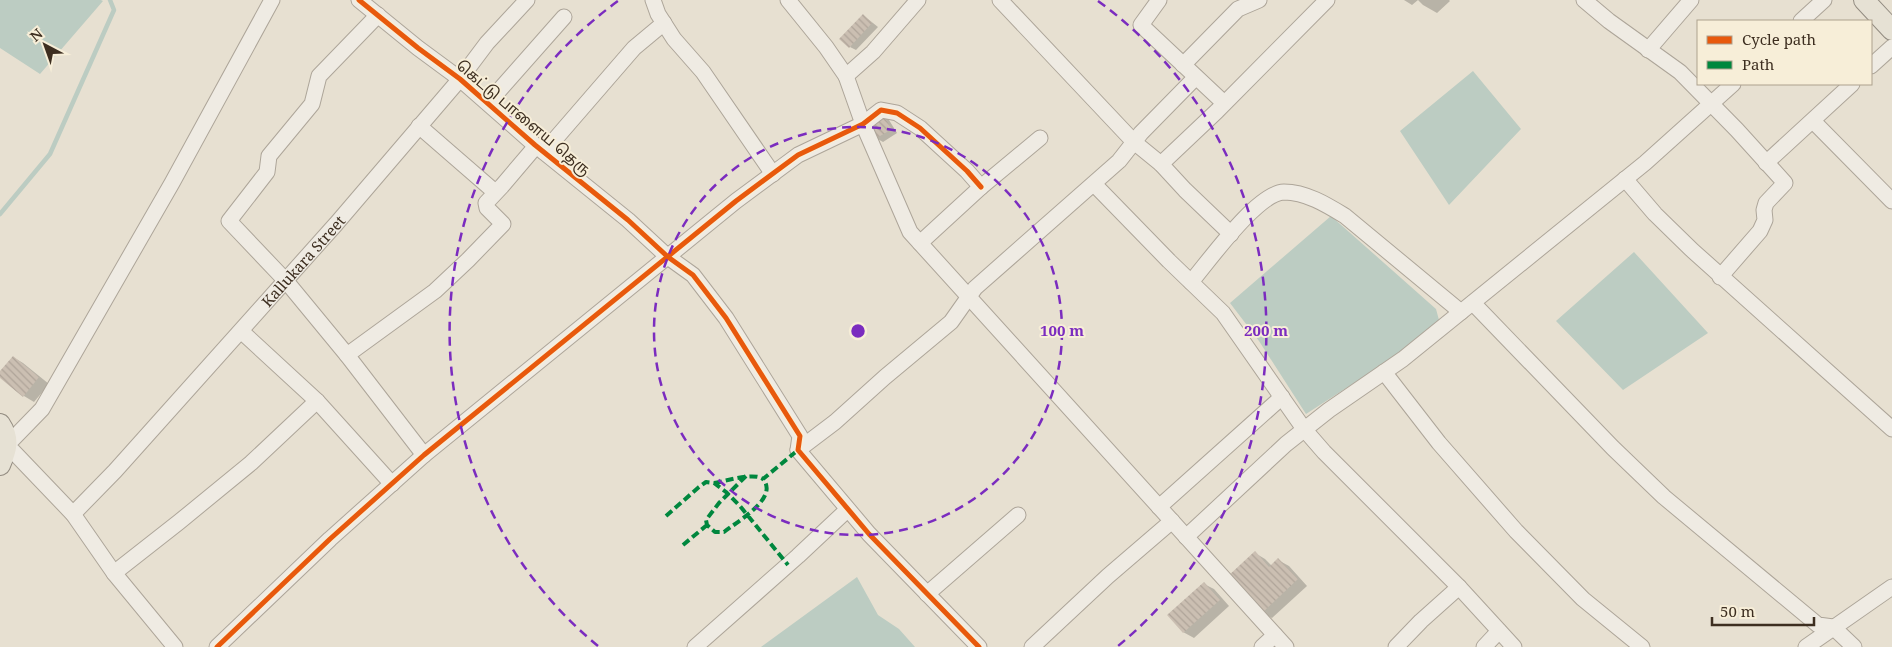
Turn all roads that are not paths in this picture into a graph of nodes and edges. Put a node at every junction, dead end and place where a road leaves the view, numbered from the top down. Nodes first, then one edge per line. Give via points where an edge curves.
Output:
1 (272, 0) edge
2 (360, 0) edge
3 (527, 0) edge
4 (653, 0) edge
5 (788, 0) edge
6 (918, 0) edge
7 (1000, 0) edge
8 (1159, 0) edge
9 (1327, 0) edge
10 (1584, 0) edge
11 (1691, 0) edge
12 (1824, 0) edge
13 (1864, 0) edge
14 (1250, 1) edge
15 (378, 15) junction
16 (564, 17) dead end
17 (1802, 20) edge
18 (664, 23) junction
19 (1892, 30) edge
20 (1892, 47) edge
21 (1648, 50) junction
22 (1183, 65) junction
23 (1872, 65) edge
24 (846, 76) junction
25 (1196, 77) junction
26 (460, 79) junction
27 (1732, 85) edge
28 (1851, 85) edge
29 (1711, 103) junction
30 (488, 104) junction
31 (1224, 104) junction
32 (1812, 122) junction
33 (863, 124) junction
34 (420, 126) junction
35 (1040, 138) dead end
36 (1134, 142) junction
37 (540, 149) junction
38 (1766, 163) junction
39 (1161, 164) junction
40 (773, 174) junction
41 (1625, 179) junction
42 (1094, 184) junction
43 (982, 187) junction
44 (495, 192) junction
45 (1892, 201) edge
46 (1231, 234) junction
47 (920, 243) junction
48 (668, 257) junction
49 (1720, 277) junction
50 (286, 281) junction
51 (1191, 282) junction
52 (969, 297) junction
53 (1467, 307) junction
54 (241, 331) junction
55 (347, 355) junction
56 (1384, 372) junction
57 (1282, 397) junction
58 (316, 401) junction
59 (0, 424) edge
60 (1304, 429) junction
61 (1892, 430) edge
62 (8, 445) junction
63 (798, 450) junction
64 (424, 455) junction
65 (0, 465) edge
66 (392, 484) junction
67 (1159, 506) junction
68 (846, 510) junction
69 (73, 514) junction
70 (1018, 515) dead end
71 (1172, 521) junction
72 (1186, 537) junction
73 (114, 573) junction
74 (1459, 587) junction
75 (1892, 587) edge
76 (927, 594) junction
77 (1834, 627) junction
78 (1499, 631) junction
79 (1275, 635) junction
80 (175, 647) edge
81 (217, 647) edge
82 (695, 647) edge
83 (978, 647) edge
84 (1032, 647) edge
85 (1262, 647) edge
86 (1286, 647) edge
87 (1396, 647) edge
88 (1484, 647) edge
89 (1514, 647) edge
90 (1642, 647) edge
91 (1806, 647) edge
92 (1854, 647) edge

1 - 62 street via 172,183 42,409
2 - 15 street, கெட்டு பாளைய தெரு
3 - 26 street, Kallukara Street via 487,43
4 - 18 street
5 - 24 street
6 - 24 street via 873,52
7 - 36 street
8 - 22 street via 1141,25
9 - 31 street
10 - 21 street
11 - 21 street
12 - 17 street
13 - 19 main road
14 - 22 street via 1238,9
15 - 26 street, கெட்டு பாளைய தெரு
15 - 50 street via 319,76 312,104 269,156 267,172 229,221
16 - 30 street
18 - 37 street via 634,48
18 - 40 street via 703,72
20 - 23 street
21 - 29 street via 1680,72
22 - 25 street
24 - 33 street
25 - 31 street
25 - 36 street
26 - 30 street, கெட்டு பாளைய தெரு
26 - 34 street, Kallukara Street
27 - 29 street
28 - 32 street
29 - 38 street
29 - 41 street
30 - 37 street, கெட்டு பாளைய தெரு
31 - 39 street
32 - 38 street
32 - 45 street
33 - 40 street via 798,155
33 - 43 street via 882,110 897,113 920,128
33 - 47 street via 910,232
34 - 44 street
34 - 50 street, Kallukara Street
35 - 43 street
36 - 39 street
36 - 42 street
37 - 44 street
37 - 48 street, கெட்டு பாளைய தெரு
38 - 49 street via 1785,183 1766,203 1765,220 1760,231
39 - 46 street
40 - 48 street
41 - 49 street via 1655,214
41 - 53 street
42 - 51 street
42 - 52 street via 975,288
43 - 47 street
44 - 55 street via 486,203 487,208 502,224 435,291
46 - 51 street
46 - 53 street via 1275,194 1284,192 1312,199 1344,216
47 - 52 street
48 - 63 street, கெட்டு பாளைய தெரு via 693,275 726,318 800,436
48 - 64 street
49 - 61 street
50 - 54 street, Kallukara Street
50 - 55 street
51 - 57 street via 1223,313
52 - 63 street via 951,322
52 - 67 street
53 - 56 street
53 - 77 street via 1664,497 1818,624
54 - 58 street
54 - 69 street, Kallukara Street
55 - 64 street
56 - 60 street
56 - 90 street via 1439,443 1516,532 1583,599
57 - 60 street
57 - 67 street
58 - 66 street
58 - 73 street via 251,462
59 - 62 main road
60 - 72 street
60 - 74 street
62 - 65 main road
62 - 69 street
63 - 68 street
64 - 66 street
66 - 81 street
67 - 71 street
68 - 76 street
68 - 82 street
69 - 73 street
70 - 76 street
71 - 72 street
71 - 84 street
72 - 79 street
73 - 80 street
74 - 78 street
74 - 87 street
75 - 77 street
76 - 83 street
77 - 91 street
77 - 92 street
78 - 88 street
78 - 89 street
79 - 85 street
79 - 86 street

